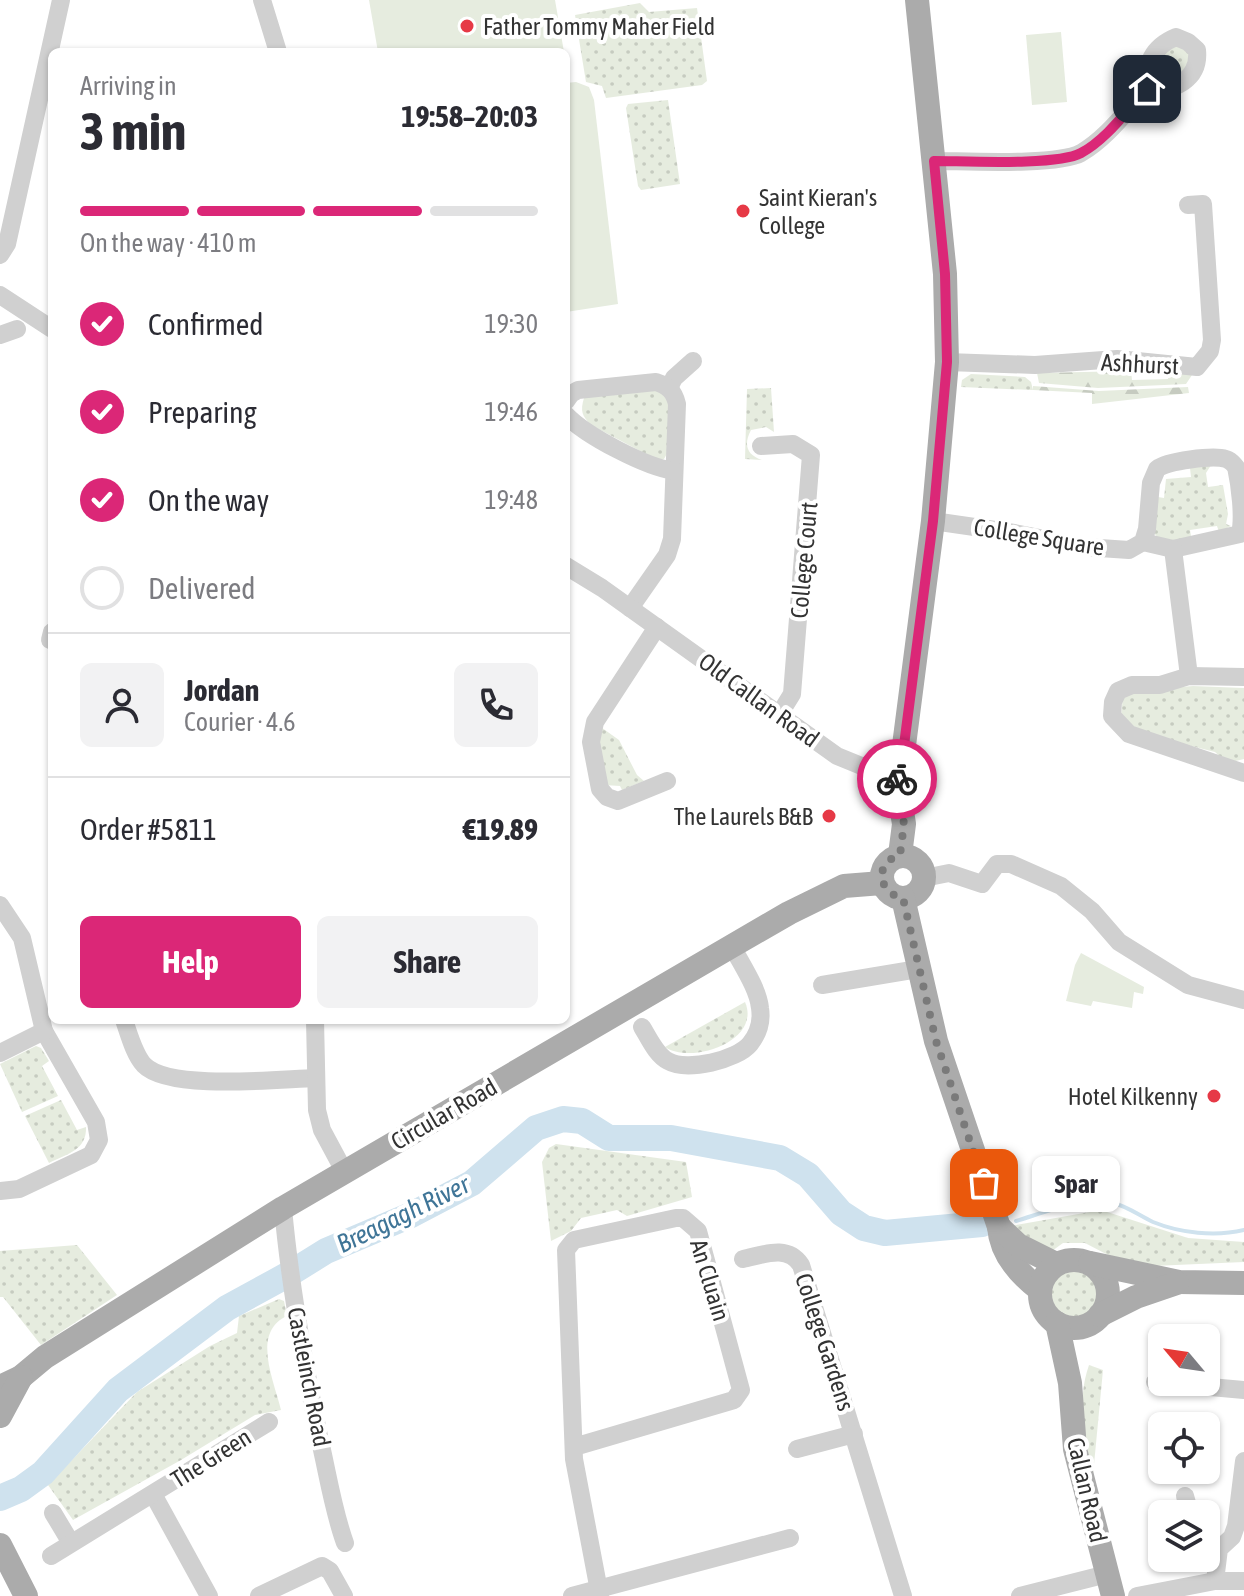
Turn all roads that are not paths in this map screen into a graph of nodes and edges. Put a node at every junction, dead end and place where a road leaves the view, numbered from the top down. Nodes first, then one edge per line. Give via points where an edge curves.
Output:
1 (61, 0) edge
2 (262, 0) edge
3 (917, 0) edge
4 (50, 48) edge
5 (277, 48) edge
6 (48, 59) edge
7 (1147, 89) dead end
8 (934, 161) junction
9 (1188, 205) dead end
10 (0, 255) edge
11 (0, 295) edge
12 (48, 326) edge
13 (693, 361) dead end
14 (947, 362) junction
15 (669, 388) junction
16 (570, 395) edge
17 (570, 419) edge
18 (761, 446) dead end
19 (674, 471) junction
20 (933, 521) junction
21 (1242, 535) edge
22 (1143, 542) junction
23 (1173, 549) junction
24 (570, 569) edge
25 (630, 608) junction
26 (657, 627) junction
27 (1189, 676) junction
28 (1244, 677) edge
29 (779, 715) junction
30 (1244, 773) edge
31 (896, 774) junction
32 (667, 781) dead end
33 (900, 855) junction
34 (924, 878) junction
35 (882, 883) junction
36 (903, 898) junction
37 (0, 905) edge
38 (732, 946) junction
39 (918, 969) junction
40 (822, 985) dead end
41 (1244, 1000) edge
42 (125, 1024) edge
43 (315, 1024) edge
44 (642, 1027) dead end
45 (44, 1031) junction
46 (0, 1053) edge
47 (315, 1078) junction
48 (344, 1171) junction
49 (0, 1191) edge
50 (283, 1208) junction
51 (999, 1227) junction
52 (743, 1259) dead end
53 (1090, 1263) junction
54 (1056, 1264) junction
55 (1179, 1282) junction
56 (1244, 1283) edge
57 (1040, 1290) junction
58 (1094, 1320) junction
59 (1057, 1323) junction
60 (10, 1382) edge
61 (1070, 1383) junction
62 (1220, 1388) edge
63 (1244, 1390) edge
64 (0, 1416) edge
65 (269, 1422) dead end
66 (854, 1434) junction
67 (574, 1447) junction
68 (797, 1449) dead end
69 (1244, 1461) edge
70 (153, 1494) junction
71 (53, 1513) dead end
72 (790, 1538) dead end
73 (71, 1543) junction
74 (345, 1543) dead end
75 (0, 1545) edge
76 (1220, 1548) edge
77 (51, 1556) dead end
78 (1214, 1572) edge
79 (1215, 1581) junction
80 (1244, 1581) edge
81 (1110, 1585) edge
82 (598, 1593) edge
83 (26, 1596) edge
84 (209, 1596) edge
85 (259, 1596) edge
86 (344, 1596) edge
87 (572, 1596) edge
88 (903, 1596) edge
89 (1020, 1596) edge
90 (1137, 1596) edge

1 - 4 street
2 - 5 street
3 - 8 main road
6 - 10 street via 7,244
7 - 8 street via 1100,138 1060,160
8 - 14 main road
9 - 14 street, Ashhurst via 1203,204 1212,340 1197,367 1117,359 1035,365
11 - 12 street
13 - 15 street
14 - 20 main road
15 - 16 street via 656,382 578,390
15 - 19 street via 677,404
17 - 19 street via 642,461
18 - 29 street, College Court via 793,444 811,455 792,694
19 - 25 street via 667,555
20 - 22 street, College Square via 1085,547 1129,550
20 - 31 main road
21 - 22 street, College Square via 1236,467 1219,458 1171,462 1157,469
21 - 23 street, College Square
22 - 23 street, College Square
23 - 27 street
24 - 25 street, Old Callan Road
25 - 26 street, Old Callan Road
26 - 29 street, Old Callan Road
26 - 32 street via 595,722 591,742 606,803
27 - 28 street
27 - 30 street via 1160,685 1124,687 1113,702 1114,720 1129,734
29 - 31 street, Old Callan Road via 842,758
31 - 33 main road via 904,824
33 - 34 main road via 919,862
33 - 35 main road via 885,864
34 - 36 main road via 920,889
34 - 41 street via 949,873 982,884 997,864 1019,867 1061,886 1119,942 1188,985
35 - 36 main road via 886,891
35 - 38 main road, Circular Road via 844,886
36 - 39 main road
37 - 45 street via 22,938
38 - 44 street via 761,1009 757,1033 742,1051 695,1066 672,1063 658,1053
38 - 48 main road, Circular Road
39 - 40 street
39 - 51 main road via 936,1041
42 - 47 street via 145,1066 163,1077
43 - 47 street
45 - 46 street
45 - 49 street via 96,1122 99,1140 91,1155 19,1189
47 - 48 street via 322,1130
48 - 50 main road, Circular Road
50 - 60 main road, Circular Road
50 - 74 street, Castleinch Road via 293,1292 336,1520
51 - 54 main road via 1018,1245
51 - 57 main road via 1005,1253
52 - 66 street, College Gardens via 785,1253 801,1265
53 - 54 main road
53 - 55 main road
53 - 58 main road via 1107,1288 1106,1306
54 - 57 main road
55 - 56 main road
55 - 58 main road
57 - 59 main road via 1043,1309
58 - 59 main road via 1074,1328
58 - 61 main road, Callan Road
59 - 61 main road, Callan Road
60 - 64 main road, Circular Road
61 - 81 main road, Callan Road via 1075,1449
62 - 63 street
65 - 70 street, The Green
66 - 68 street, College Gardens
66 - 88 street, College Gardens
67 - 67 street, An Cluain via 566,1250 574,1240 683,1218 698,1231 741,1390 734,1400
67 - 82 street, An Cluain
69 - 76 street via 1236,1526
70 - 73 street, The Green
70 - 84 street, The Green
71 - 73 street
72 - 82 street
73 - 77 street, The Green
75 - 83 main road
78 - 79 street
79 - 80 street
79 - 90 street
81 - 89 street
82 - 87 street
85 - 86 street via 322,1566

